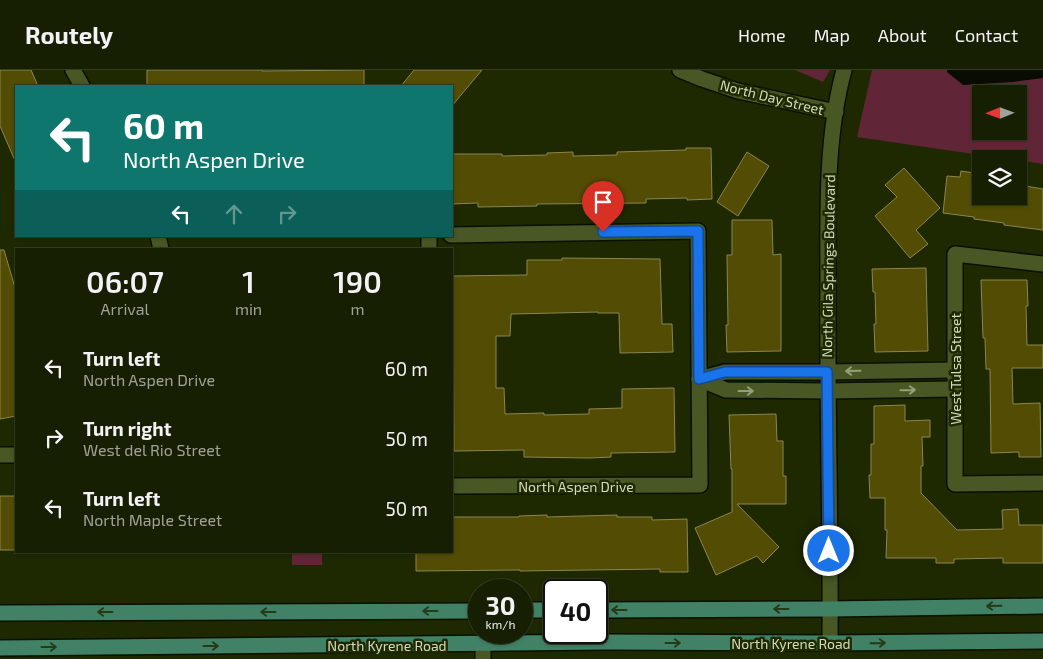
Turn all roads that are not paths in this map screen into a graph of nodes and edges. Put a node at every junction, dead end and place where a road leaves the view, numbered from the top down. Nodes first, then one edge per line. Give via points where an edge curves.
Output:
1 (73, 70) edge
2 (680, 70) edge
3 (844, 70) edge
4 (81, 85) edge
5 (836, 112) junction
6 (453, 234) edge
7 (1043, 264) edge
8 (954, 370) junction
9 (827, 372) junction
10 (699, 379) junction
11 (954, 389) junction
12 (827, 391) junction
13 (0, 455) edge
14 (15, 455) edge
15 (1043, 483) edge
16 (453, 486) edge
17 (1043, 606) edge
18 (830, 609) junction
19 (468, 610) edge
20 (608, 610) edge
21 (0, 613) edge
22 (1043, 641) edge
23 (830, 643) junction
24 (0, 648) edge
25 (483, 652) edge

1 - 4 street
2 - 5 street, North Day Street via 738,91
3 - 5 street, North Gila Springs Boulevard
5 - 9 street, North Gila Springs Boulevard via 828,191
6 - 10 street via 698,231
7 - 8 street, West Tulsa Street via 955,254
8 -> 9 street
8 - 11 street, West Tulsa Street
9 - 10 street via 725,372
9 - 12 street, North Gila Springs Boulevard
10 -> 12 street via 726,390
10 - 16 street, North Aspen Drive via 700,485
12 -> 11 street
11 - 15 street, West Tulsa Street via 955,484
12 - 18 street, North Gila Springs Boulevard
13 - 14 street
17 -> 18 main road
18 -> 20 main road
18 - 23 street, North Gila Springs Boulevard
19 -> 21 main road
23 -> 22 main road, North Kyrene Road
25 -> 23 main road, North Kyrene Road via 607,642
24 -> 25 main road, North Kyrene Road

